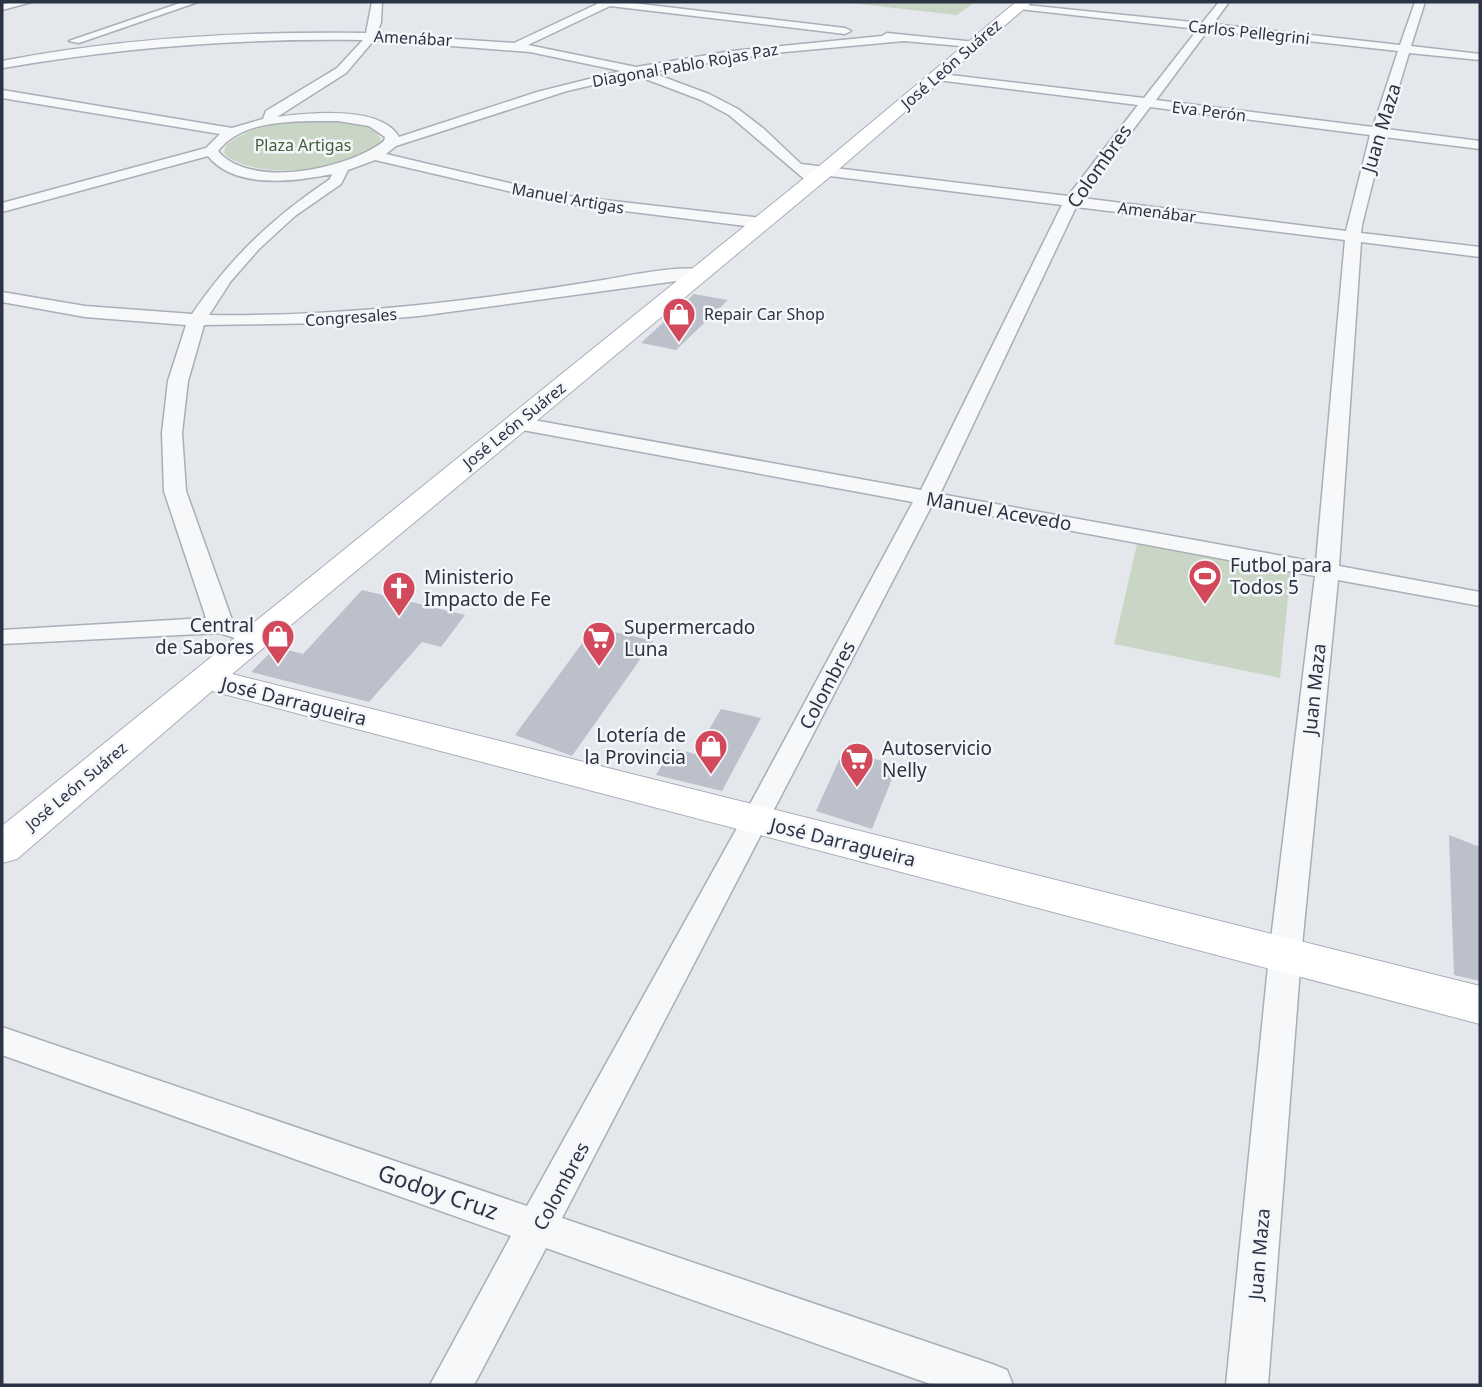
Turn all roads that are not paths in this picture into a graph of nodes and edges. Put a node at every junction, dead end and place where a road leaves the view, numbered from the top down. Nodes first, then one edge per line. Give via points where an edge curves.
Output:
1 (27, 2) edge
2 (193, 2) edge
3 (377, 2) edge
4 (604, 2) edge
5 (1224, 2) edge
6 (1420, 2) edge
7 (1022, 4) edge
8 (2, 7) edge
9 (1204, 27) junction
10 (371, 36) junction
11 (903, 37) junction
12 (972, 44) junction
13 (515, 47) junction
14 (1407, 49) junction
15 (1480, 57) edge
16 (3, 64) edge
17 (637, 70) junction
18 (937, 76) junction
19 (2, 94) edge
20 (1145, 102) junction
21 (268, 122) junction
22 (234, 132) junction
23 (1378, 132) junction
24 (391, 143) junction
25 (1480, 145) edge
26 (211, 151) junction
27 (377, 156) junction
28 (341, 168) junction
29 (811, 172) junction
30 (1071, 202) junction
31 (2, 208) edge
32 (762, 223) junction
33 (1353, 236) junction
34 (1480, 252) edge
35 (699, 273) junction
36 (2, 297) edge
37 (196, 321) junction
38 (517, 423) junction
39 (927, 498) junction
40 (1327, 570) junction
41 (1480, 599) edge
42 (221, 625) junction
43 (2, 637) edge
44 (254, 637) junction
45 (205, 678) junction
46 (757, 819) junction
47 (2, 848) edge
48 (1285, 956) junction
49 (1480, 1005) edge
50 (2, 1041) edge
51 (539, 1227) junction
52 (451, 1385) edge
53 (992, 1385) edge
54 (1247, 1385) edge

1 - 8 street
2 - 16 street
3 - 10 street via 379,16
4 - 11 street
4 - 13 street
5 - 9 street, Colombres
6 - 14 street, Juan Maza
7 - 9 street, Carlos Pellegrini
7 - 12 street, José León Suárez
9 - 14 street, Carlos Pellegrini
9 - 20 street, Colombres
10 - 13 street, Amenábar
10 - 16 street, Amenábar via 196,40
10 - 21 street via 355,59 271,114
11 - 12 street
11 - 17 street, Diagonal Pablo Rojas Paz via 769,49
12 - 18 street, José León Suárez
13 - 17 street, Amenábar
14 - 15 street, Carlos Pellegrini
14 - 23 street, Juan Maza
17 - 24 street, Diagonal Pablo Rojas Paz via 561,88
17 - 29 street, Amenábar via 707,97
18 - 20 street, Eva Perón
18 - 29 street, José León Suárez
19 - 22 street
20 - 23 street, Eva Perón
20 - 30 street, Colombres
21 - 22 street
21 - 24 street via 358,119 386,129
22 - 26 street
23 - 25 street, Eva Perón
23 - 33 street, Juan Maza
24 - 27 street
26 - 28 street via 225,167 244,172 294,174
26 - 31 street
27 - 28 street
27 - 32 street, Manuel Artigas via 560,199
28 - 37 street via 336,181 253,246
29 - 30 street, Amenábar
29 - 32 street, José León Suárez
30 - 33 street, Amenábar
30 - 39 street, Colombres
32 - 35 street, José León Suárez
33 - 34 street, Amenábar
33 - 40 street, Juan Maza
35 - 37 street, Congresales via 418,312 308,320
35 - 38 street, José León Suárez
36 - 37 street, Congresales via 113,315
37 - 42 street via 178,381 172,433 176,491
38 - 39 street, Manuel Acevedo
38 - 44 street, José León Suárez
39 - 40 street, Manuel Acevedo
39 - 46 street, Colombres
40 - 41 street, Manuel Acevedo
40 - 48 street, Juan Maza
42 - 43 street
42 - 44 street
44 - 45 street, José León Suárez
45 - 46 street, José Darragueira
45 - 47 street, José León Suárez
46 - 48 street, José Darragueira
46 - 51 street, Colombres
48 - 49 street, José Darragueira
48 - 54 street, Juan Maza
50 - 51 street, Godoy Cruz
51 - 52 street, Colombres
51 - 53 street, Godoy Cruz

